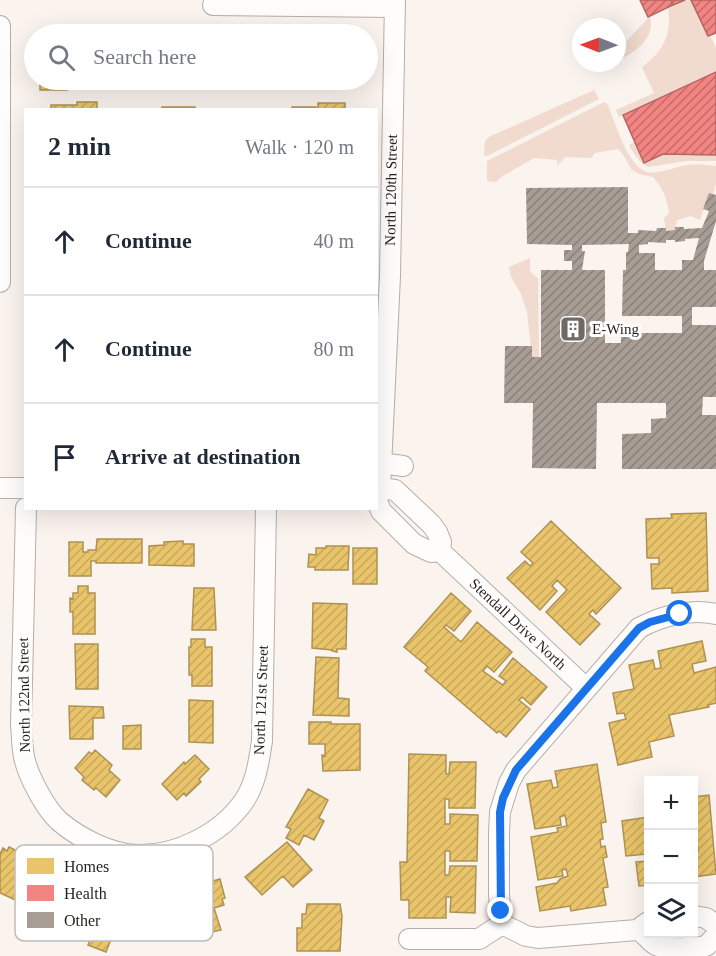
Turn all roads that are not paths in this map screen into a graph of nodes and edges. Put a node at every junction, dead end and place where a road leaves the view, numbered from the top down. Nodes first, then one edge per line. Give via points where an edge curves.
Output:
1 (394, 4) edge
2 (213, 5) dead end
3 (0, 26) edge
4 (0, 282) edge
5 (380, 464) junction
6 (403, 466) dead end
7 (0, 488) edge
8 (24, 488) edge
9 (378, 489) edge
10 (378, 504) edge
11 (26, 510) edge
12 (266, 510) edge
13 (716, 614) edge
14 (586, 688) junction
15 (100, 845) edge
16 (182, 845) edge
17 (698, 917) edge
18 (502, 924) junction
19 (716, 925) edge
20 (643, 926) edge
21 (716, 936) edge
22 (410, 939) dead end

1 - 2 street
1 - 5 street, North 120th Street via 390,276
3 - 4 street
5 - 6 street
5 - 9 street, North 120th Street
7 - 8 street
10 - 14 street, Stendall Drive North via 414,544 423,550 440,551
11 - 15 street, North 122nd Street via 21,725 24,758 37,789 59,821
12 - 16 street, North 121st Street via 262,741 258,770 245,800 228,820
13 - 14 street via 680,614 639,628
14 - 18 street via 516,770 503,798 499,842
17 - 19 street
18 - 20 street via 538,938
18 - 22 street via 478,939
20 - 21 street via 654,944 662,947 706,946

